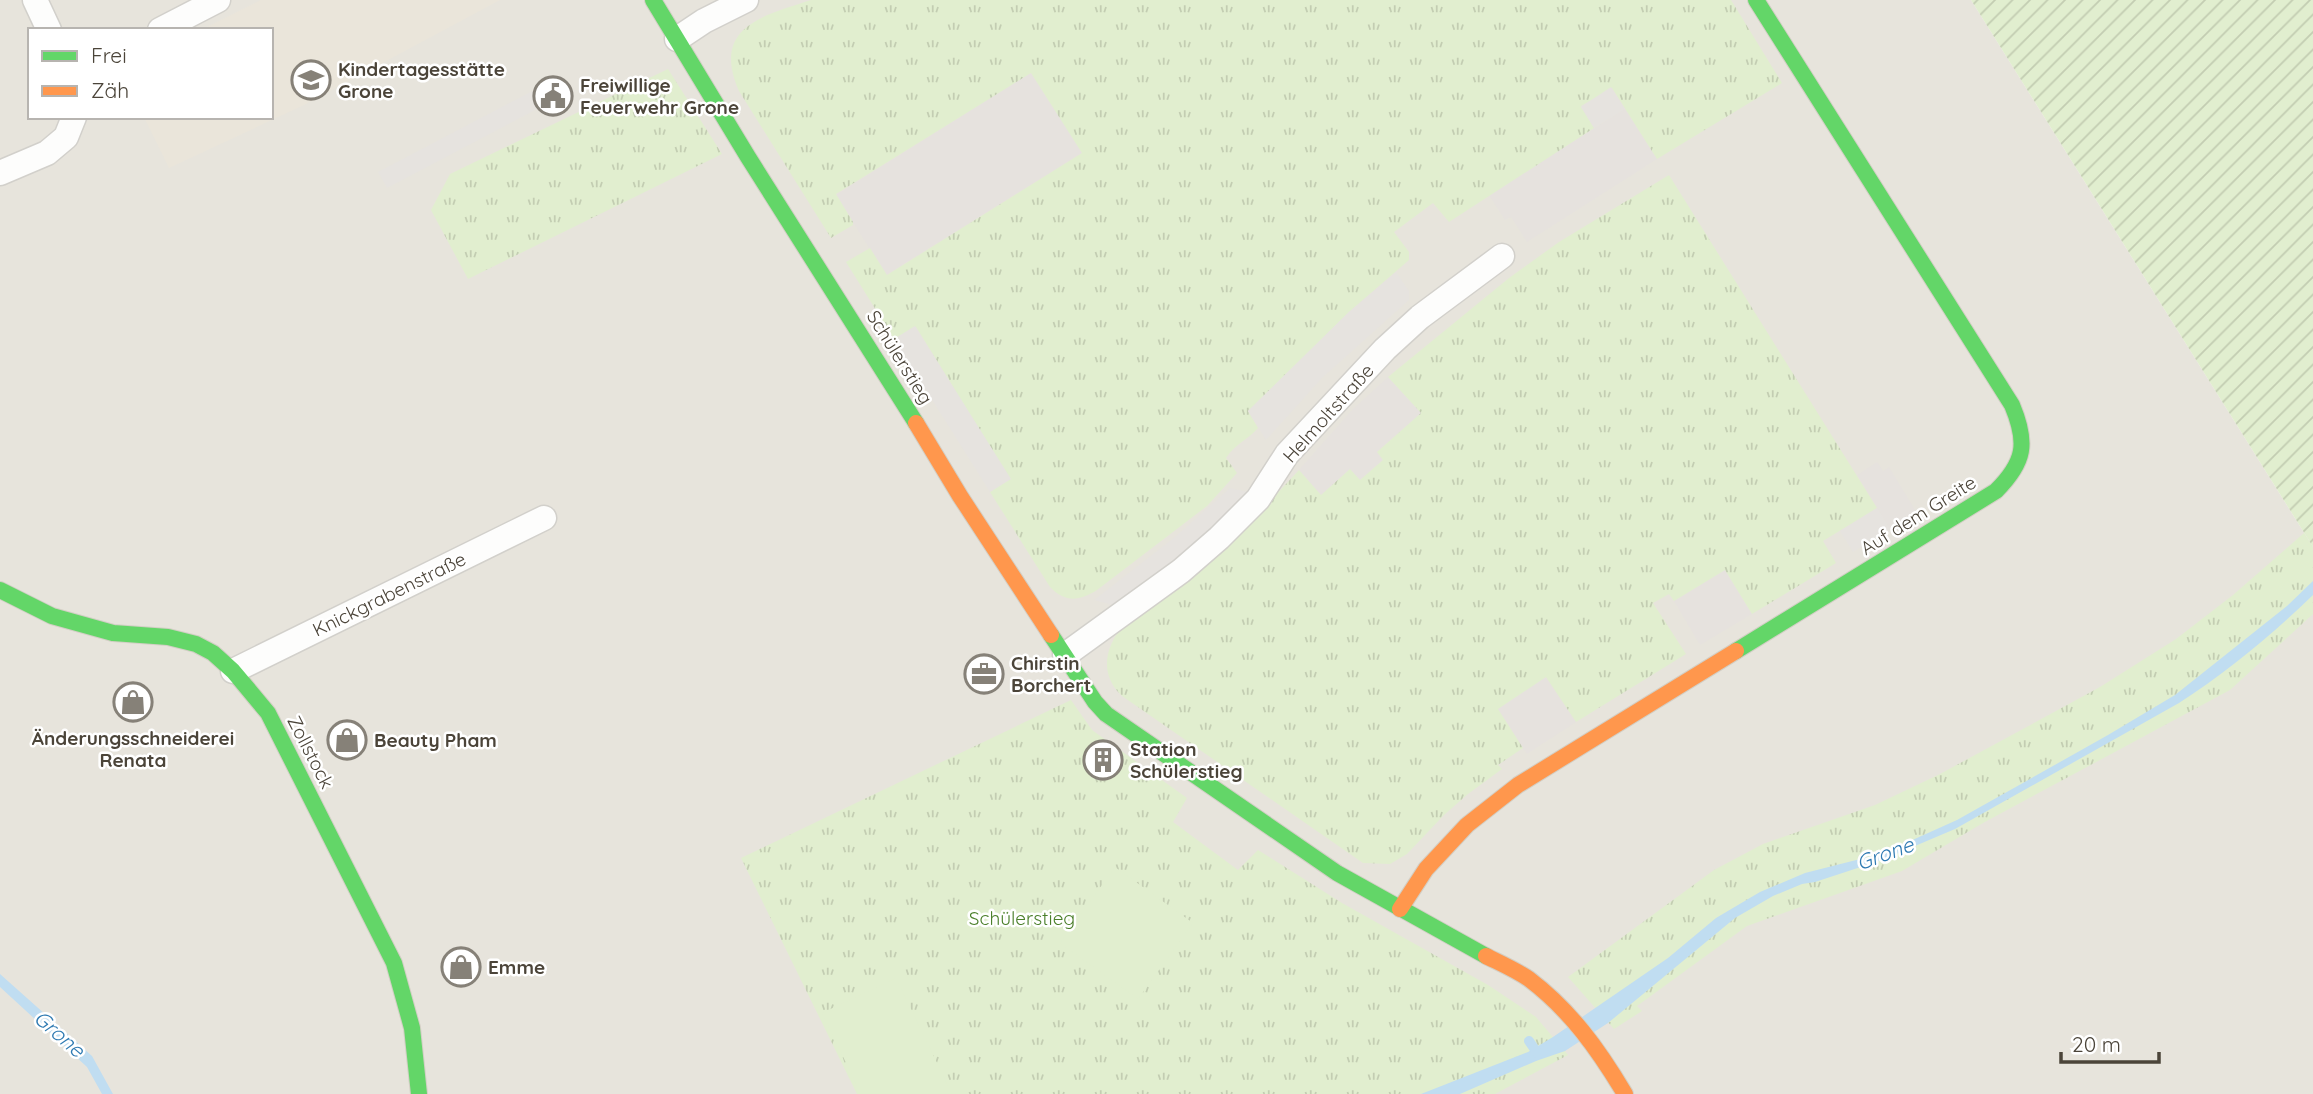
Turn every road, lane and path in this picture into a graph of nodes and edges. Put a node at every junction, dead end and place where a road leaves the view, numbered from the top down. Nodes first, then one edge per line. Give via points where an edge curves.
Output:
1 (35, 0) edge
2 (218, 0) edge
3 (653, 0) edge
4 (746, 0) edge
5 (1756, 0) edge
6 (48, 28) edge
7 (164, 28) edge
8 (677, 38) junction
9 (73, 119) edge
10 (0, 173) edge
11 (1502, 256) dead end
12 (544, 518) dead end
13 (0, 590) edge
14 (1065, 656) junction
15 (233, 671) junction
16 (1399, 909) junction
17 (419, 1094) edge
18 (1625, 1094) edge

1 - 6 street
2 - 7 street
3 - 8 street, Schülerstieg
4 - 8 street
5 - 16 street, Auf dem Greite via 2012,405 2023,436 2017,468 1996,491 1518,785 1467,825 1426,869
8 - 14 street, Schülerstieg via 966,506
9 - 10 street via 66,137 47,153
11 - 14 street, Helmoltstraße via 1385,349 1287,454 1258,499 1219,538
12 - 15 street, Knickgrabenstraße
13 - 15 street, Zollstock via 52,616 113,633 196,644
14 - 16 street, Schülerstieg via 1106,714 1337,873
15 - 17 street, Zollstock via 268,713 394,963 412,1028
16 - 18 street, Schülerstieg via 1527,978 1567,1012

